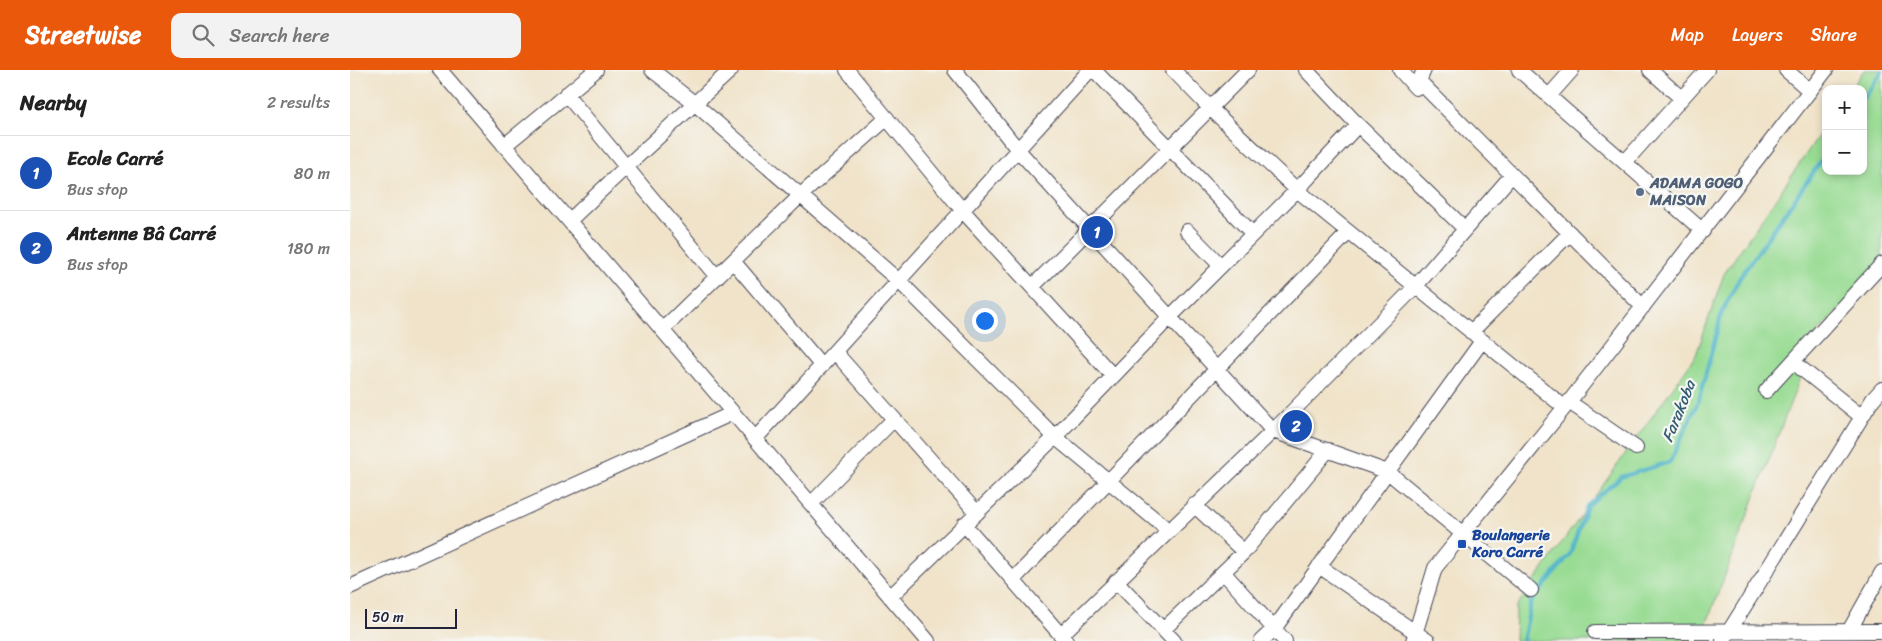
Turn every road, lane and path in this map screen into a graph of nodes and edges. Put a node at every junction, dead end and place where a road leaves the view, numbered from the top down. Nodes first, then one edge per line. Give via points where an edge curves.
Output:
1 (440, 70) edge
2 (596, 70) edge
3 (652, 70) edge
4 (731, 70) edge
5 (847, 70) edge
6 (955, 70) edge
7 (1090, 70) edge
8 (1094, 70) edge
9 (1174, 70) edge
10 (1248, 70) edge
11 (1306, 70) edge
12 (1400, 70) edge
13 (1519, 70) edge
14 (1572, 70) edge
15 (1650, 70) edge
16 (1707, 70) edge
17 (1786, 70) edge
18 (1826, 70) edge
19 (1422, 75) edge
20 (1810, 91) junction
21 (566, 94) junction
22 (1548, 96) junction
23 (1682, 98) junction
24 (694, 103) junction
25 (1210, 108) junction
26 (887, 118) junction
27 (1358, 125) junction
28 (504, 146) junction
29 (1170, 148) junction
30 (1018, 150) junction
31 (1625, 162) junction
32 (626, 166) junction
33 (1512, 174) junction
34 (1297, 190) junction
35 (801, 196) junction
36 (963, 211) junction
37 (569, 222) junction
38 (1090, 229) junction
39 (1465, 229) junction
40 (1187, 231) dead end
41 (1703, 231) junction
42 (1348, 233) junction
43 (1570, 233) junction
44 (1253, 234) junction
45 (733, 262) junction
46 (1882, 264) edge
47 (1221, 266) junction
48 (717, 277) junction
49 (898, 281) junction
50 (1032, 287) junction
51 (1415, 287) junction
52 (1643, 307) junction
53 (1170, 317) junction
54 (662, 330) junction
55 (1476, 337) junction
56 (835, 352) junction
57 (1793, 362) junction
58 (822, 366) junction
59 (1218, 370) junction
60 (1113, 376) junction
61 (1766, 391) dead end
62 (1879, 399) edge
63 (1566, 405) junction
64 (733, 413) junction
65 (1862, 417) junction
66 (894, 419) junction
67 (1273, 430) junction
68 (1055, 437) junction
69 (755, 439) junction
70 (1636, 448) dead end
71 (1328, 450) junction
72 (1388, 472) junction
73 (1109, 482) junction
74 (811, 504) junction
75 (1194, 505) junction
76 (977, 512) junction
77 (964, 524) junction
78 (1168, 530) junction
79 (1463, 534) junction
80 (1244, 552) junction
81 (1320, 566) junction
82 (1882, 572) edge
83 (1224, 573) junction
84 (1013, 580) junction
85 (1116, 581) junction
86 (350, 587) edge
87 (1532, 590) dead end
88 (890, 596) junction
89 (1274, 629) junction
90 (1163, 630) junction
91 (1882, 631) edge
92 (1595, 632) dead end
93 (1852, 635) edge
94 (1726, 636) edge
95 (1414, 637) edge
96 (1063, 638) edge
97 (928, 641) edge
98 (1174, 641) edge
99 (1261, 641) edge
100 (1285, 641) edge
101 (1428, 641) edge

1 - 28 street
2 - 21 street
3 - 24 street
4 - 24 street
5 - 26 street
6 - 30 street
7 - 30 street
8 - 29 street
9 - 25 street
10 - 25 street
11 - 27 street
12 - 19 street via 1416,88
13 - 22 street
14 - 22 street
15 - 23 street
16 - 23 street
17 - 20 street
18 - 20 street
19 - 33 street
20 - 41 street
21 - 28 street
21 - 32 street
22 - 31 street
23 - 31 street
24 - 32 street
24 - 35 street
25 - 29 street
25 - 34 street
26 - 35 street
26 - 36 street
27 - 34 street
27 - 39 street
28 - 37 street
29 - 38 street
29 - 44 street
30 - 36 street
30 - 38 street
31 - 41 street
32 - 37 street
32 - 48 street
33 - 39 street
33 - 43 street
34 - 42 street
34 - 44 street
35 - 45 street
35 - 49 street
36 - 49 street
36 - 50 street
37 - 54 street
38 - 50 street
38 - 53 street
39 - 51 street
40 - 47 street
41 - 52 street
42 - 51 street
42 - 59 street
43 - 52 street
43 - 55 street
44 - 47 street
45 - 48 street
45 - 58 street
46 - 57 street
47 - 53 street
48 - 54 street
49 - 56 street
49 - 68 street
50 - 60 street
51 - 55 street
51 - 67 street
52 - 63 street
53 - 59 street
53 - 60 street
54 - 64 street
55 - 63 street
55 - 72 street
56 - 58 street
56 - 66 street
57 - 61 street
57 - 65 street
58 - 69 street
59 - 67 street
59 - 73 street
60 - 68 street
62 - 65 street
63 - 70 street
63 - 79 street
64 - 69 street
64 - 86 street
65 - 94 street
66 - 74 street
66 - 76 street
67 - 71 street
67 - 75 street
68 - 73 street
68 - 76 street
69 - 74 street
71 - 72 street
71 - 80 street
72 - 79 street
72 - 81 street
73 - 78 street
73 - 84 street
74 - 88 street
75 - 78 street
75 - 80 street
76 - 77 street
77 - 84 street
77 - 88 street
78 - 85 street
79 - 87 street
79 - 95 street via 1435,568
80 - 83 street
81 - 89 street
81 - 95 street
82 - 93 street
83 - 89 street
83 - 90 street
84 - 96 street
85 - 90 street
85 - 96 street
88 - 97 street
89 - 99 street
89 - 100 street
90 - 98 street
91 - 93 street
92 - 94 street
93 - 94 street
95 - 101 street

